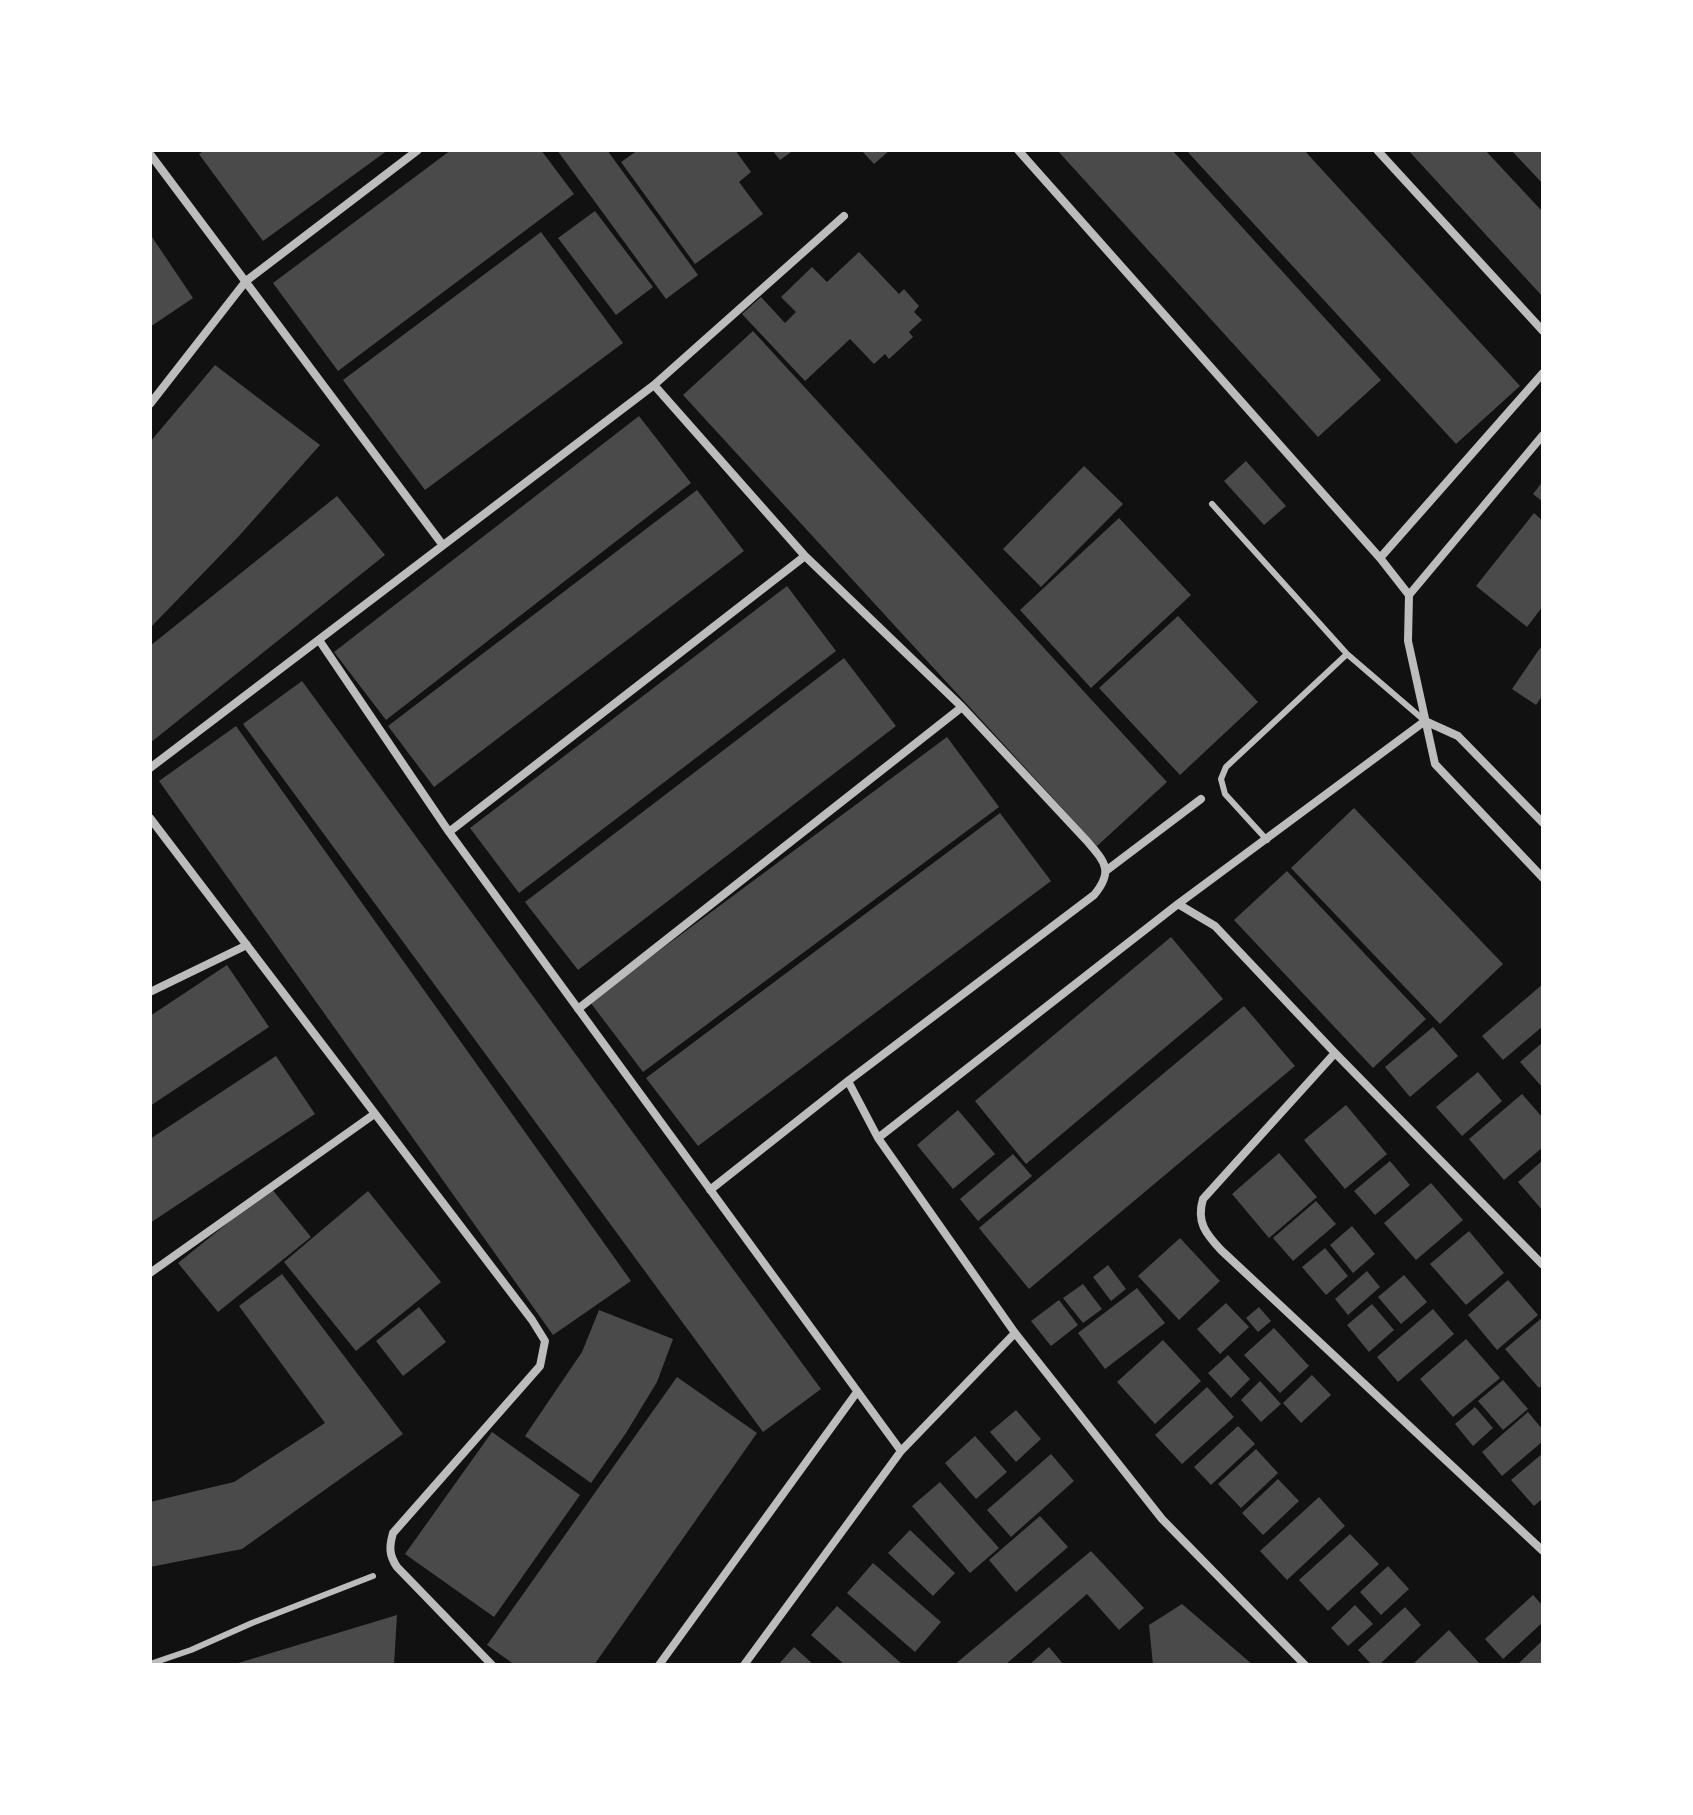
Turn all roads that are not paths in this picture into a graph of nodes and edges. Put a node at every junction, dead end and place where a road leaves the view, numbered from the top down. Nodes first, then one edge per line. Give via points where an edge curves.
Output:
1 (418, 150) edge
2 (1018, 150) edge
3 (1377, 150) edge
4 (150, 154) edge
5 (844, 216) dead end
6 (246, 281) junction
7 (1543, 331) edge
8 (1543, 373) edge
9 (654, 385) junction
10 (150, 404) edge
11 (1543, 435) edge
12 (1212, 504) dead end
13 (442, 544) junction
14 (805, 556) junction
15 (1380, 558) junction
16 (1409, 595) junction
17 (319, 640) junction
18 (1347, 654) junction
19 (962, 707) junction
20 (1425, 721) junction
21 (150, 768) edge
22 (1201, 799) dead end
23 (150, 818) edge
24 (1543, 823) edge
25 (449, 832) junction
26 (1267, 840) junction
27 (1107, 870) junction
28 (1543, 878) edge
29 (1178, 904) junction
30 (247, 945) junction
31 (150, 992) edge
32 (578, 1009) junction
33 (1335, 1053) junction
34 (848, 1081) junction
35 (373, 1115) junction
36 (878, 1138) junction
37 (710, 1190) junction
38 (1543, 1265) edge
39 (150, 1273) edge
40 (1015, 1333) junction
41 (857, 1392) junction
42 (901, 1451) junction
43 (1543, 1551) edge
44 (373, 1576) dead end
45 (150, 1664) edge
46 (492, 1665) edge
47 (659, 1665) edge
48 (744, 1665) edge
49 (1305, 1665) edge

1 - 6 street
2 - 15 street
3 - 7 street
4 - 6 street
5 - 9 street
6 - 10 street
6 - 13 street
8 - 15 street
9 - 13 street
9 - 14 street
11 - 16 street
12 - 18 lane
13 - 17 street
14 - 19 street
14 - 25 street
15 - 16 street
16 - 20 street via 1408,641
17 - 21 street
17 - 25 street
18 - 20 lane
18 - 26 lane via 1226,767 1221,779 1225,794
19 - 27 street via 1093,848
19 - 32 street
20 - 24 street via 1458,736
20 - 26 street
20 - 28 street via 1435,764
22 - 27 street
23 - 30 street
25 - 32 street
26 - 29 street
27 - 34 street via 1094,895
29 - 33 street via 1215,926
29 - 36 street
30 - 31 street
30 - 35 street
32 - 37 street
33 - 38 street
33 - 43 street via 1203,1199 1200,1220 1221,1250
34 - 36 street
34 - 37 street
35 - 39 street
35 - 46 street via 545,1341 540,1366 393,1533 389,1546 397,1567
36 - 40 street
37 - 41 street
40 - 42 street
40 - 49 street via 1162,1519
41 - 42 street
41 - 47 street
42 - 48 street
44 - 45 lane

